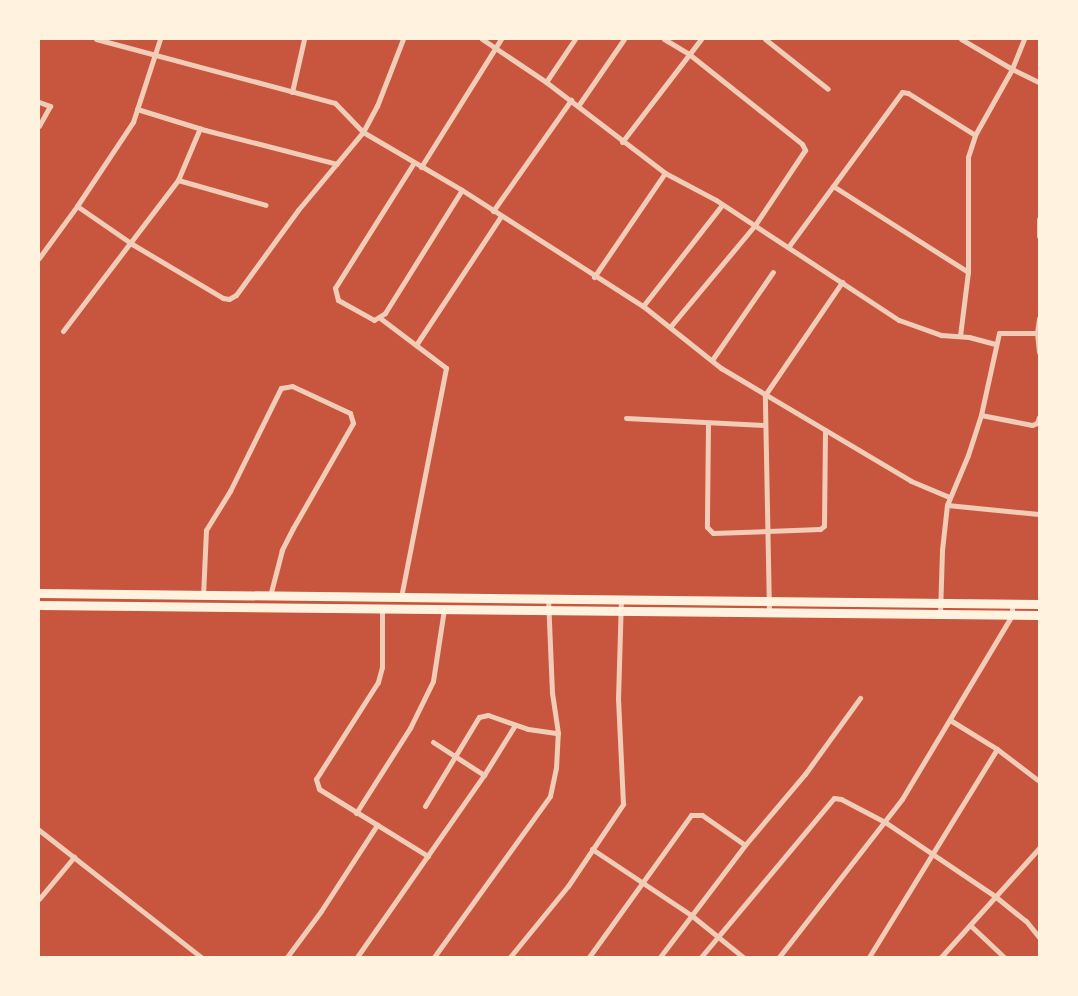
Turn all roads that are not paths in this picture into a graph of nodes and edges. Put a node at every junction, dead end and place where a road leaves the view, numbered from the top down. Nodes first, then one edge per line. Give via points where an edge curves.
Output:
1 (96, 39) edge
2 (160, 39) edge
3 (403, 39) edge
4 (482, 39) edge
5 (501, 39) edge
6 (575, 39) edge
7 (624, 39) edge
8 (664, 39) edge
9 (701, 39) edge
10 (765, 39) edge
11 (961, 39) edge
12 (1024, 39) edge
13 (107, 40) edge
14 (302, 40) edge
15 (495, 48) junction
16 (689, 54) junction
17 (155, 55) junction
18 (1011, 69) junction
19 (546, 82) junction
20 (1039, 82) edge
21 (828, 89) dead end
22 (292, 92) junction
23 (571, 100) junction
24 (39, 102) edge
25 (578, 105) junction
26 (137, 109) junction
27 (39, 126) edge
28 (200, 128) junction
29 (363, 132) junction
30 (975, 135) junction
31 (622, 142) junction
32 (337, 164) junction
33 (413, 164) junction
34 (421, 167) junction
35 (665, 173) junction
36 (178, 180) junction
37 (833, 186) junction
38 (462, 190) junction
39 (722, 204) junction
40 (266, 205) dead end
41 (77, 206) junction
42 (493, 211) junction
43 (501, 216) junction
44 (1039, 219) edge
45 (755, 225) junction
46 (1039, 236) edge
47 (132, 244) junction
48 (789, 246) junction
49 (39, 258) edge
50 (773, 272) dead end
51 (968, 272) junction
52 (594, 277) junction
53 (842, 282) junction
54 (643, 306) junction
55 (380, 318) junction
56 (1039, 318) edge
57 (670, 327) junction
58 (63, 331) dead end
59 (1037, 333) junction
60 (960, 336) junction
61 (996, 344) junction
62 (416, 345) junction
63 (1039, 352) edge
64 (712, 360) junction
65 (765, 395) junction
66 (981, 415) junction
67 (1039, 417) edge
68 (626, 418) dead end
69 (708, 423) junction
70 (765, 425) junction
71 (825, 430) junction
72 (949, 497) junction
73 (947, 506) junction
74 (1039, 514) edge
75 (768, 530) junction
76 (39, 593) edge
77 (203, 596) junction
78 (269, 597) junction
79 (401, 597) junction
80 (548, 598) junction
81 (621, 599) junction
82 (769, 601) junction
83 (941, 603) junction
84 (1012, 604) junction
85 (1039, 604) edge
86 (39, 606) edge
87 (382, 609) junction
88 (444, 609) junction
89 (548, 609) junction
90 (621, 610) junction
91 (769, 612) junction
92 (940, 614) junction
93 (1012, 615) junction
94 (1039, 615) edge
95 (860, 698) dead end
96 (950, 720) junction
97 (515, 725) junction
98 (558, 733) junction
99 (433, 742) dead end
100 (997, 749) junction
101 (455, 757) junction
102 (484, 775) junction
103 (1039, 782) edge
104 (425, 806) dead end
105 (356, 813) junction
106 (885, 822) junction
107 (377, 825) junction
108 (39, 830) edge
109 (746, 845) junction
110 (1039, 848) edge
111 (592, 849) junction
112 (932, 855) junction
113 (428, 856) junction
114 (74, 857) junction
115 (644, 883) junction
116 (996, 897) junction
117 (39, 899) edge
118 (691, 915) junction
119 (970, 925) junction
120 (718, 936) junction
121 (1039, 937) edge
122 (201, 957) edge
123 (287, 957) edge
124 (357, 957) edge
125 (434, 957) edge
126 (510, 957) edge
127 (590, 957) edge
128 (660, 957) edge
129 (701, 957) edge
130 (744, 957) edge
131 (779, 957) edge
132 (869, 957) edge
133 (941, 957) edge
134 (1004, 957) edge

1 - 13 street
2 - 17 street
3 - 29 street
4 - 15 street
5 - 15 street
6 - 19 street
7 - 25 street
8 - 16 street
9 - 16 street
10 - 21 street
11 - 18 street
12 - 18 street
13 - 17 street
14 - 22 street
15 - 19 street
15 - 34 street
16 - 31 street
16 - 45 street via 805,150
17 - 22 street
17 - 26 street
18 - 20 street
18 - 30 street
19 - 23 street
22 - 29 street via 335,103
23 - 25 street
23 - 42 street
24 - 27 street via 50,106
25 - 31 street
26 - 28 street
26 - 41 street via 133,122
28 - 32 street
28 - 36 street
29 - 32 street
29 - 33 street
30 - 37 street via 902,92
30 - 51 street via 966,180
31 - 35 street
32 - 47 street via 230,299
33 - 34 street
33 - 55 street via 335,288 338,300 374,320
34 - 38 street
35 - 39 street
35 - 52 street
36 - 40 street
36 - 47 street
37 - 48 street
37 - 51 street
38 - 42 street
38 - 55 street
39 - 45 street
39 - 54 street
41 - 47 street
41 - 49 street
42 - 43 street
43 - 52 street
43 - 62 street
44 - 46 street
45 - 48 street
45 - 57 street
47 - 58 street
48 - 53 street
50 - 64 street
51 - 60 street
52 - 54 street
53 - 60 street via 907,324 941,335
53 - 65 street
54 - 57 street
55 - 62 street
56 - 59 street
57 - 64 street
59 - 61 street via 999,333
59 - 63 street
60 - 61 street
61 - 66 street
62 - 79 street via 446,368
64 - 65 street
65 - 70 street
65 - 71 street
66 - 67 street via 1032,424
66 - 72 street
68 - 69 street
69 - 70 street
69 - 75 street via 707,527 710,532
70 - 75 street
71 - 72 street via 911,482
71 - 75 street via 824,526
72 - 73 street
73 - 74 street
73 - 83 street
75 - 82 street
76 - 77 highway
77 - 78 highway
77 - 78 street via 206,530 230,491 281,388 292,386 350,413 353,423 282,550
78 - 79 highway
79 - 80 highway
80 - 81 highway
80 - 89 street
81 - 82 highway
81 - 90 street
82 - 83 highway
82 - 91 street
83 - 84 highway
83 - 92 street
84 - 85 highway
84 - 93 street
86 - 87 highway
87 - 88 highway
87 - 105 street via 382,667 378,682 315,779 320,789
88 - 89 highway
88 - 105 street via 439,654 426,697
89 - 90 highway
89 - 98 street
90 - 91 highway
90 - 111 street via 618,699 623,804
91 - 92 highway
92 - 93 highway
93 - 94 highway
93 - 96 street
95 - 109 street via 805,774
96 - 100 street
96 - 106 street
97 - 98 street
97 - 101 street via 488,715 479,717
97 - 102 street
98 - 125 street via 550,796
99 - 101 street
100 - 103 street
100 - 112 street
101 - 102 street
101 - 104 street
102 - 113 street
105 - 107 street
106 - 112 street
106 - 120 street via 841,799 828,802
106 - 131 street
107 - 113 street
107 - 123 street
108 - 114 street
109 - 115 street via 702,815 691,815
109 - 118 street
110 - 116 street
111 - 115 street
111 - 126 street via 568,886
112 - 116 street
112 - 132 street
113 - 124 street
114 - 117 street
114 - 122 street
115 - 118 street
115 - 127 street
116 - 119 street
116 - 121 street
118 - 120 street
118 - 128 street
119 - 133 street
119 - 134 street
120 - 129 street
120 - 130 street

